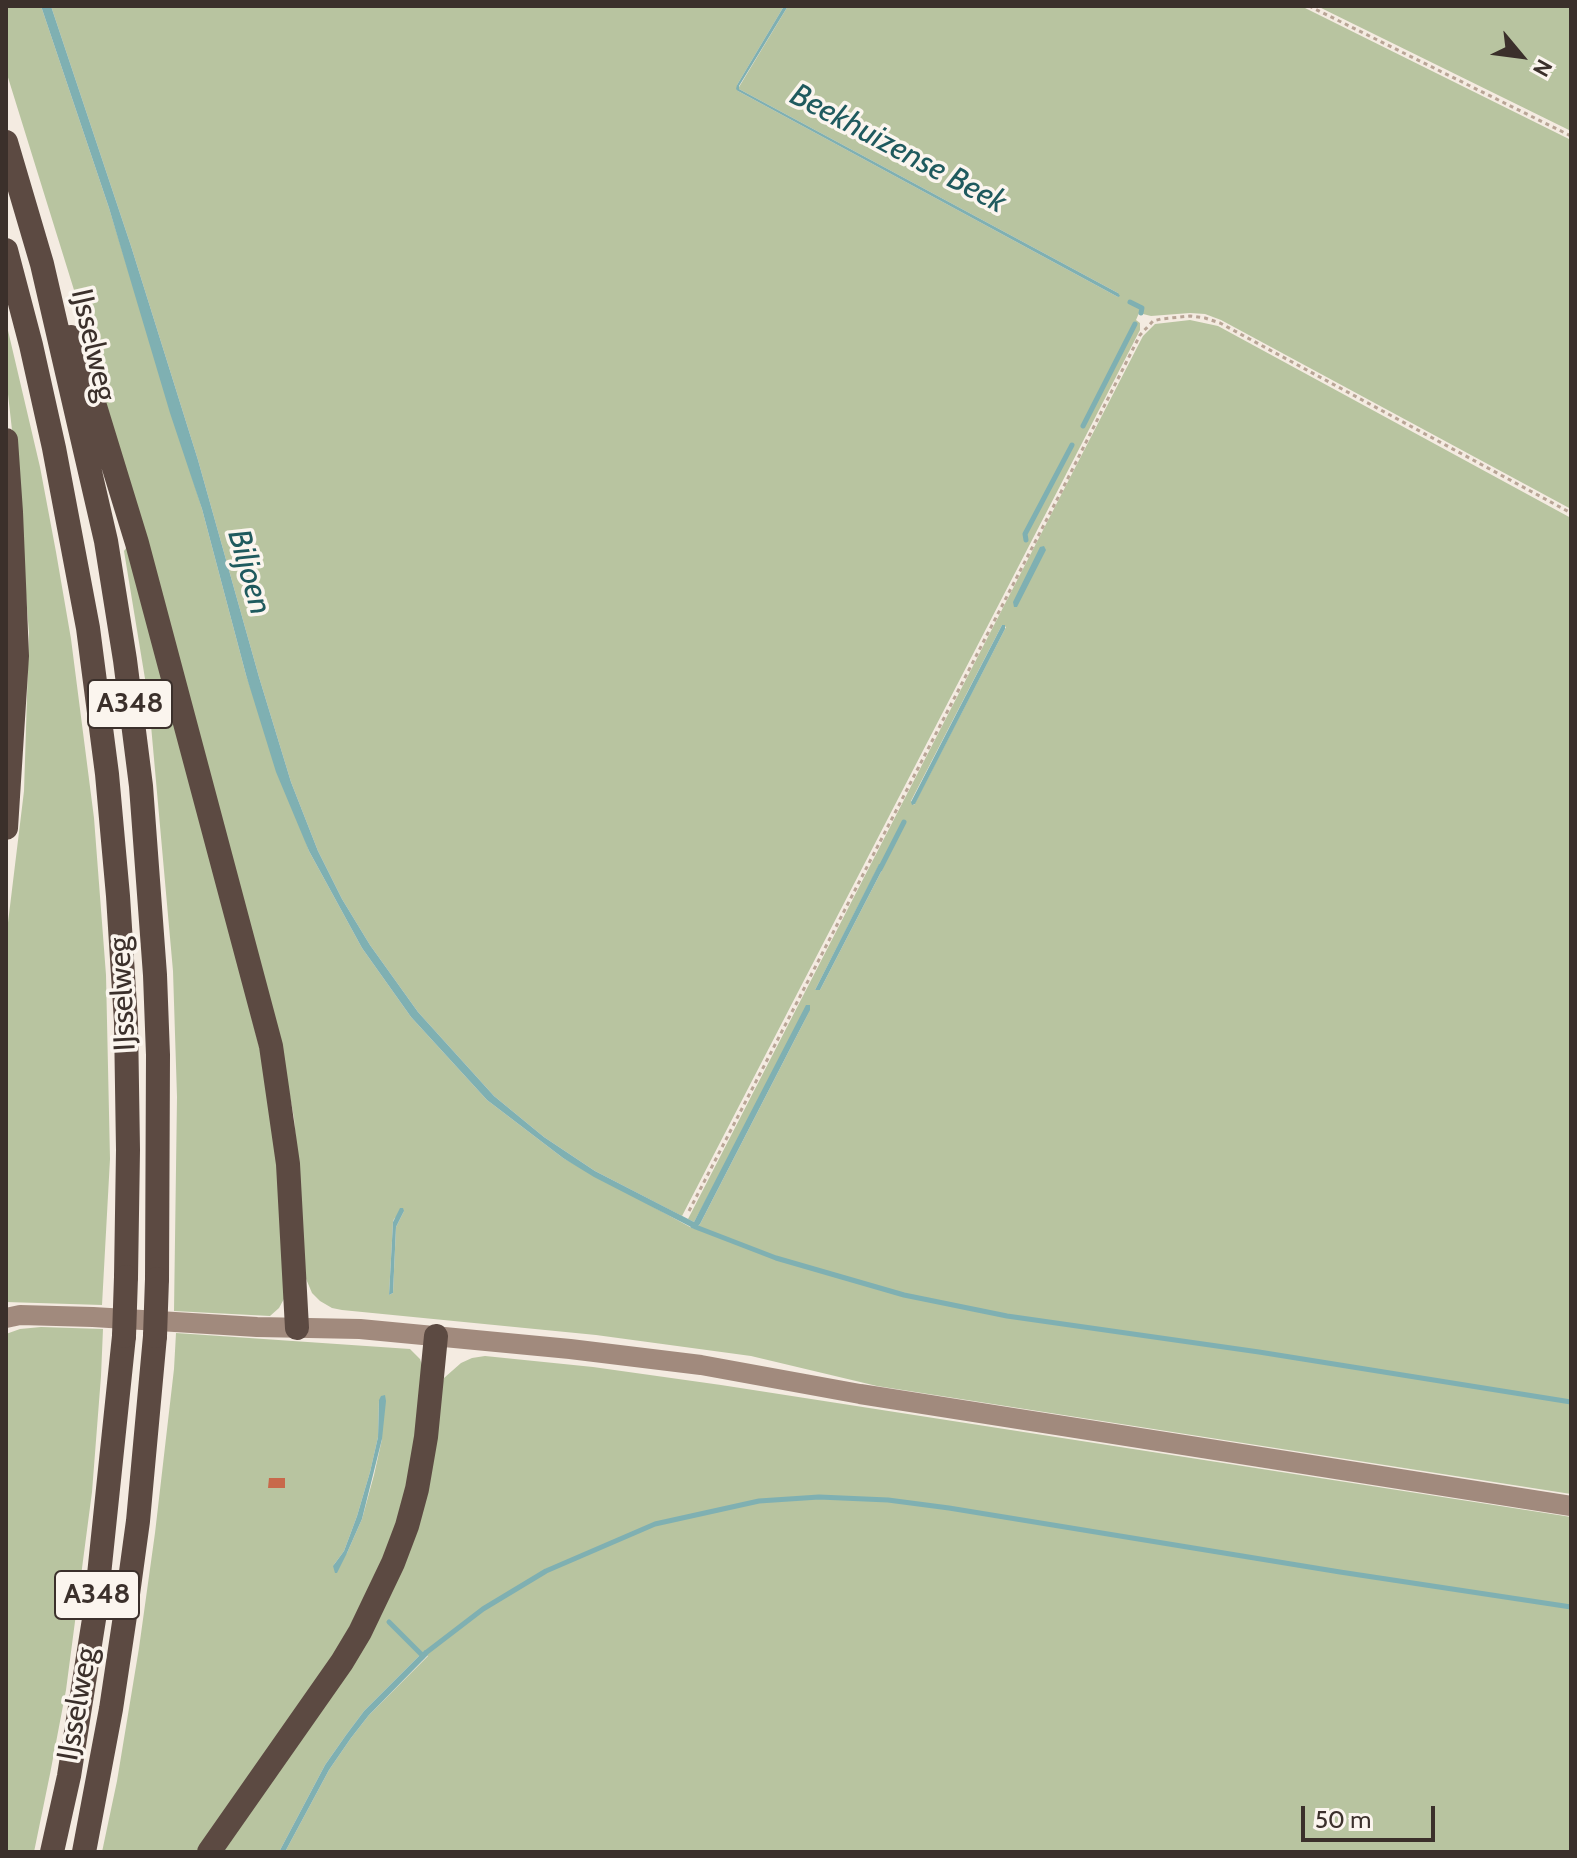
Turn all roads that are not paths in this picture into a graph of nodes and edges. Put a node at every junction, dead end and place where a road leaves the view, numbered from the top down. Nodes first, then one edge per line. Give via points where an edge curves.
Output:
1 (6, 142) edge
2 (6, 250) edge
3 (42, 264) junction
4 (6, 440) edge
5 (6, 828) edge
6 (6, 1318) edge
7 (297, 1328) junction
8 (436, 1336) junction
9 (1571, 1506) edge
10 (52, 1852) edge
11 (84, 1852) edge
12 (209, 1852) edge

1 - 3 highway, IJsselweg / A348
2 - 10 highway, IJsselweg / A348, bridge via 54,448 88,628 107,774 126,1022 124,1336 95,1613
3 - 7 highway, A348 via 83,367 137,543 271,1046 288,1164
3 - 11 highway, IJsselweg / A348, bridge via 106,541 125,660 141,786 157,1007 155,1336 138,1521
4 - 5 highway via 17,656
6 - 7 main road
7 - 8 main road
8 - 9 main road via 701,1365
8 - 12 highway via 417,1489 393,1563 342,1662

